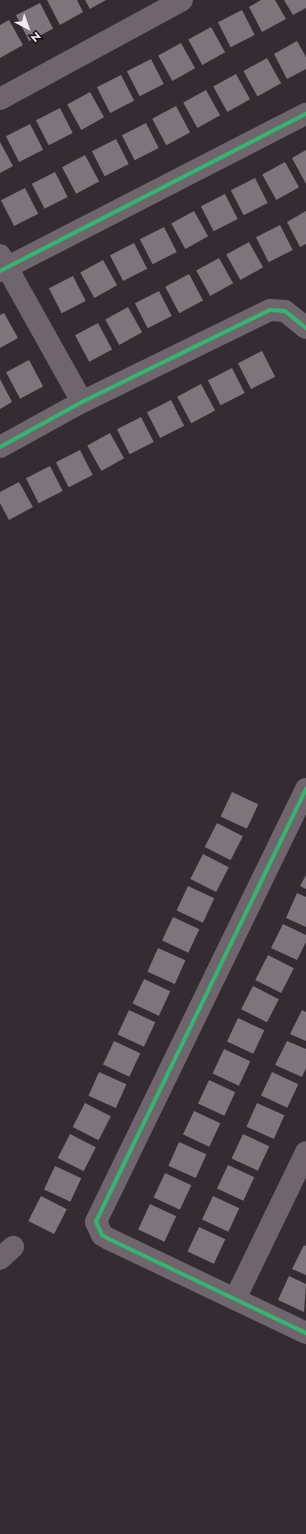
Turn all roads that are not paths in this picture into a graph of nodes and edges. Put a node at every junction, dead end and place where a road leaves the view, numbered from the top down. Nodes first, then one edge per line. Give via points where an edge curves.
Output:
1 (182, 0) edge
2 (0, 99) edge
3 (306, 114) edge
4 (2, 264) edge
5 (305, 324) edge
6 (82, 402) junction
7 (0, 447) edge
8 (306, 790) edge
9 (306, 1152) edge
10 (235, 1299) junction
11 (306, 1333) edge

1 - 2 street
3 - 4 street
4 - 6 street
5 - 6 street via 284,311 270,310
6 - 7 street
8 - 10 street via 96,1222 102,1234 109,1239
9 - 10 street
10 - 11 street

